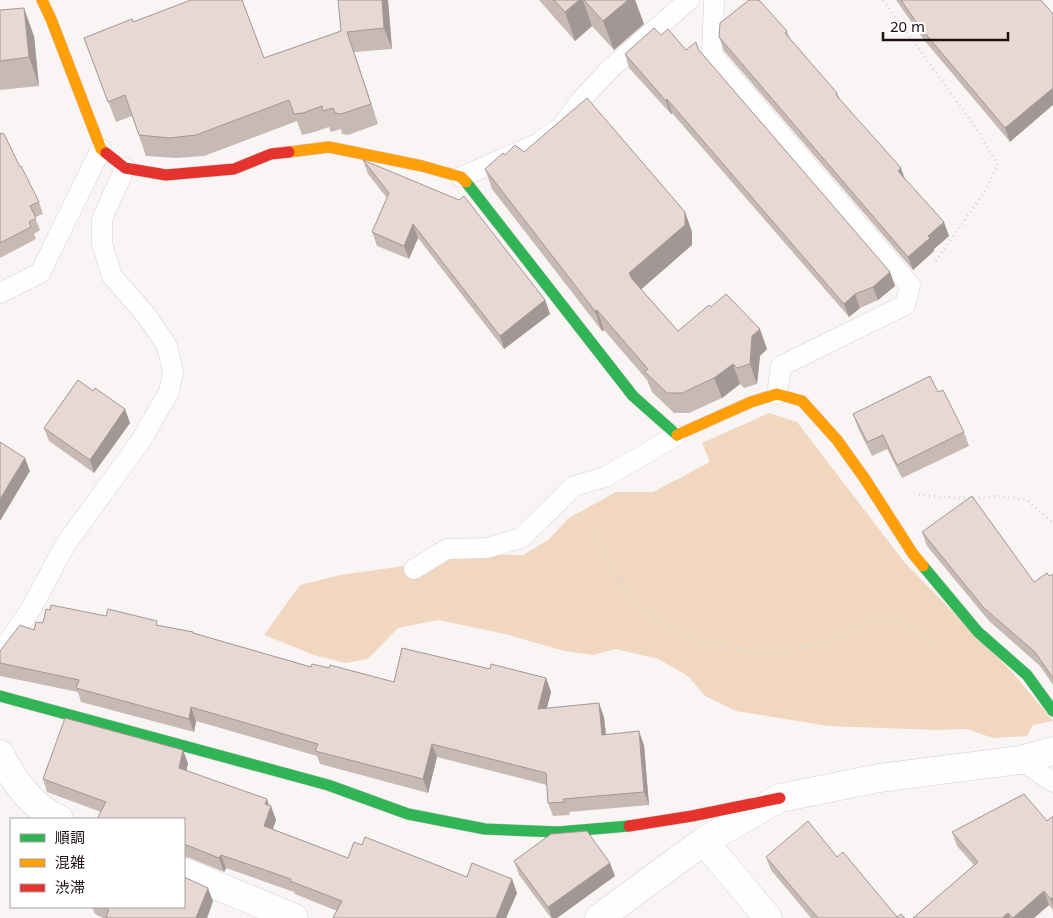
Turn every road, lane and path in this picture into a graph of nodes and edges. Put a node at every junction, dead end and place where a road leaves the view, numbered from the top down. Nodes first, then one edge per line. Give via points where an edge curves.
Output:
1 (42, 0) edge
2 (689, 0) edge
3 (714, 0) edge
4 (883, 0) edge
5 (101, 149) junction
6 (125, 168) junction
7 (460, 177) junction
8 (910, 285) junction
9 (0, 293) edge
10 (777, 394) junction
11 (676, 436) junction
12 (874, 492) junction
13 (1053, 523) edge
14 (596, 532) dead end
15 (414, 569) dead end
16 (944, 648) dead end
17 (0, 654) edge
18 (0, 696) edge
19 (1053, 711) edge
20 (1053, 751) edge
21 (0, 754) edge
22 (1020, 760) junction
23 (1053, 782) edge
24 (780, 798) junction
25 (56, 818) edge
26 (704, 841) junction
27 (185, 872) edge
28 (294, 918) edge
29 (600, 918) edge
30 (768, 918) edge

1 - 5 street
2 - 7 lane via 610,69 561,127 537,144
3 - 8 lane via 712,55
4 - 8 path via 974,125 998,165 982,196 952,239 929,270
5 - 6 street
5 - 9 lane via 40,273
6 - 7 street via 166,175 234,169 271,154 329,147
6 - 17 lane via 102,219 102,244 112,276 146,315 167,346 173,372 169,392 140,442 65,545 31,609
7 - 11 street via 633,396
8 - 10 lane via 904,305 781,366
10 - 11 street via 751,402
10 - 12 street via 802,402 837,440
11 - 15 lane via 605,477 574,486 521,538 487,548 447,549
12 - 13 path via 967,499 1000,496 1027,500
12 - 19 street via 913,554 978,632 1027,676
14 - 16 path via 629,598 659,621 694,640 733,649 776,651 826,643 881,618 900,622
18 - 24 street via 328,785 408,814 485,829 558,832 628,826
20 - 22 street
21 - 25 street via 7,770 26,793
22 - 23 lane
22 - 24 street via 879,778
24 - 26 street
26 - 29 street
26 - 30 street
27 - 28 street

